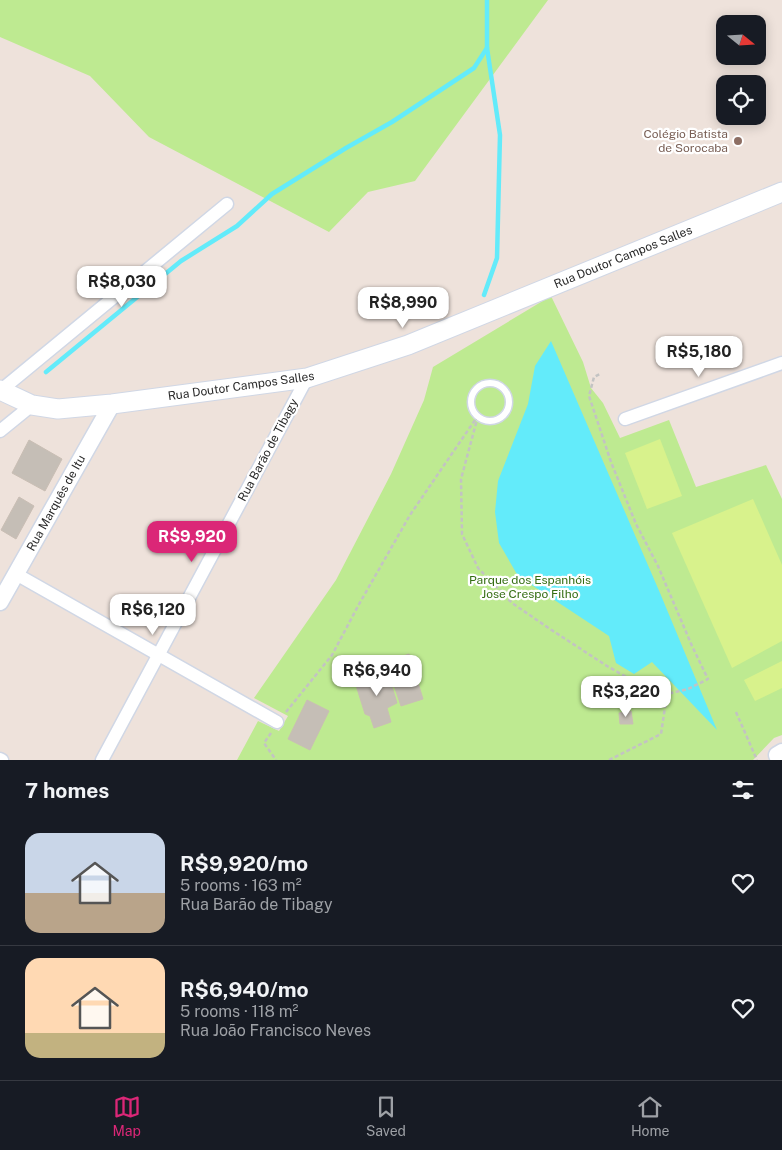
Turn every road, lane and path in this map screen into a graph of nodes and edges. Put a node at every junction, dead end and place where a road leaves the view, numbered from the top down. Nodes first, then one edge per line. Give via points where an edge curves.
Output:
1 (782, 192) edge
2 (227, 204) dead end
3 (782, 363) edge
4 (600, 374) dead end
5 (307, 378) junction
6 (0, 391) edge
7 (112, 404) junction
8 (32, 405) junction
9 (478, 416) junction
10 (625, 419) dead end
11 (0, 431) edge
12 (16, 574) junction
13 (0, 602) edge
14 (158, 655) junction
15 (666, 694) junction
16 (736, 712) dead end
17 (277, 722) junction
18 (102, 760) edge
19 (276, 760) edge
20 (609, 760) edge
21 (757, 760) edge

1 - 5 main road, Rua Doutor Campos Salles via 408,345
2 - 6 street
3 - 10 street
4 - 15 path via 594,377 589,396 611,462 708,679 688,689
5 - 7 main road, Rua Doutor Campos Salles
5 - 14 street, Rua Barão de Tibagy
6 - 8 main road, Rua Doutor Campos Salles
7 - 8 main road, Rua Doutor Campos Salles via 58,408
7 - 12 street, Rua Marquês de Itu
8 - 11 street
9 - 9 lane via 489,421 502,418 510,401 505,389 494,383 477,388 473,393 472,406
9 - 15 path via 461,479 462,534 478,568 512,603 550,629 652,692
9 - 17 path via 410,515 332,655
12 - 13 street, Rua Marquês de Itu
12 - 14 street
14 - 17 street
14 - 18 street, Rua Barão de Tibagy
15 - 20 path via 661,734
16 - 21 path
17 - 19 path via 264,743

